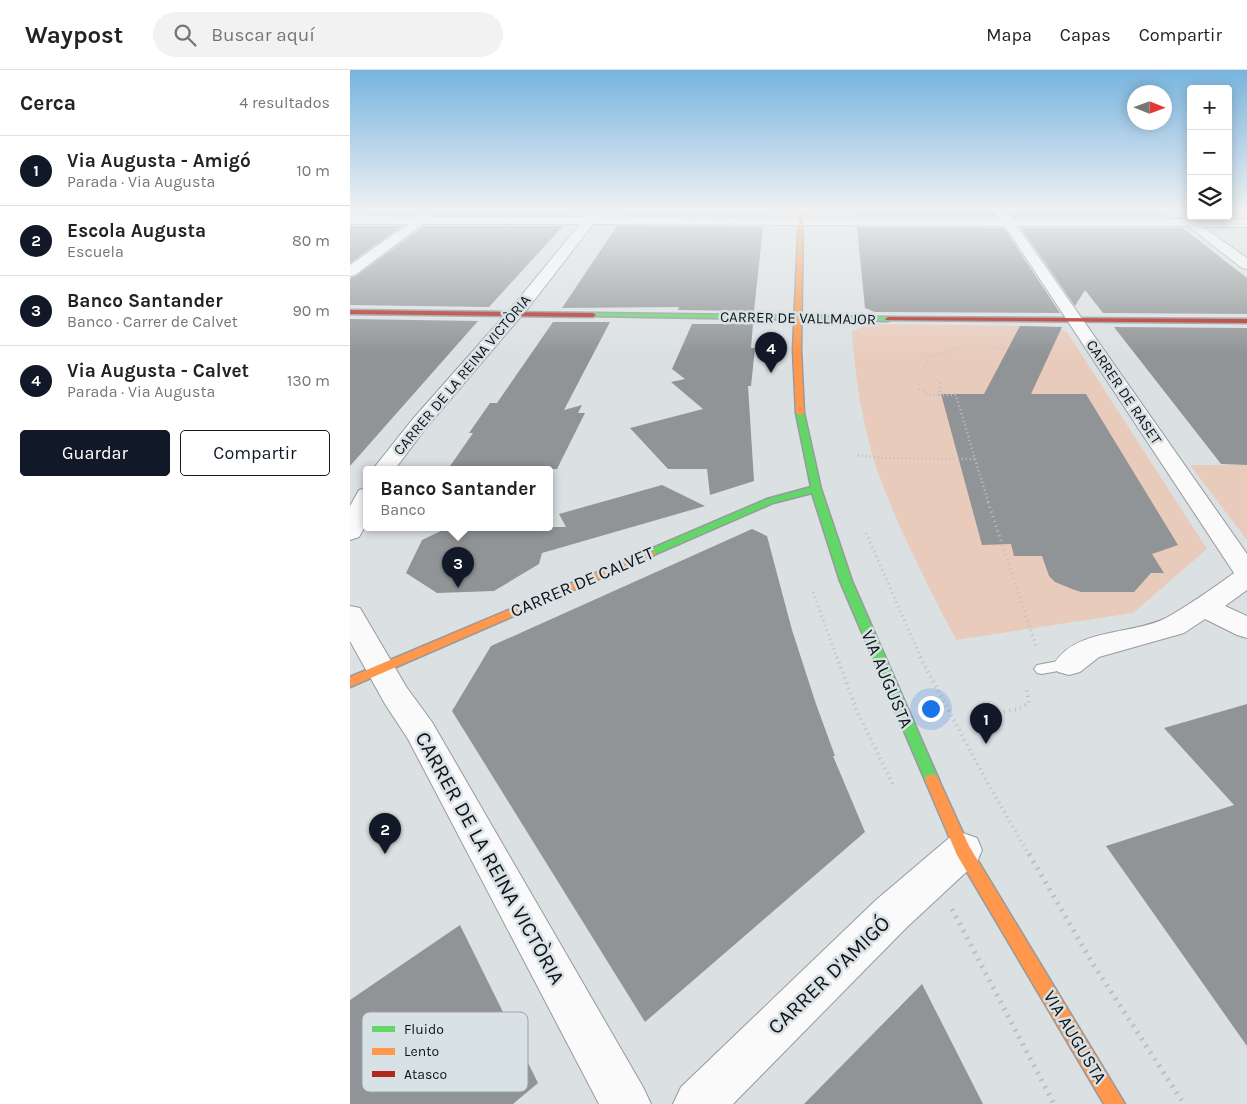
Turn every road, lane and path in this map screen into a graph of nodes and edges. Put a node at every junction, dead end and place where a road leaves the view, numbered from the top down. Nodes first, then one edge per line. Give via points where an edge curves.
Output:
1 (368, 259) edge
2 (558, 259) edge
3 (800, 259) edge
4 (1034, 259) edge
5 (350, 272) edge
6 (350, 312) edge
7 (514, 314) junction
8 (798, 318) junction
9 (1076, 320) junction
10 (1247, 321) edge
11 (972, 344) dead end
12 (981, 345) dead end
13 (1008, 349) dead end
14 (919, 389) dead end
15 (939, 395) junction
16 (858, 455) dead end
17 (975, 459) junction
18 (386, 466) edge
19 (816, 489) junction
20 (363, 504) edge
21 (863, 527) dead end
22 (350, 532) edge
23 (1247, 575) edge
24 (1204, 607) junction
25 (350, 615) edge
26 (1247, 628) edge
27 (1055, 666) joint
28 (365, 676) edge
29 (1018, 709) dead end
30 (977, 717) dead end
31 (963, 850) junction
32 (989, 980) dead end
33 (626, 1104) edge
34 (698, 1104) edge
35 (1054, 1104) edge
36 (1114, 1104) edge
37 (1184, 1104) edge

1 - 5 street
2 - 7 street, CARRER DE LA REINA VICTÒRIA
3 - 8 street, VIA AUGUSTA
4 - 9 street, CARRER DE RASET
6 - 7 street, CARRER DE VALLMAJOR
7 - 8 street, CARRER DE VALLMAJOR
7 - 18 street, CARRER DE LA REINA VICTÒRIA
8 - 9 street, CARRER DE VALLMAJOR
8 - 19 street, VIA AUGUSTA via 798,389 805,443
9 - 10 street, CARRER DE VALLMAJOR
9 - 23 street, CARRER DE RASET
11 - 15 path via 929,357 923,367 941,383
12 - 13 path
14 - 15 path via 930,395
15 - 17 path via 956,395
16 - 17 path
17 - 27 path via 1033,635
19 - 28 street, CARRER DE CALVET via 770,501
19 - 31 street, VIA AUGUSTA via 846,581
20 - 22 street
21 - 37 path via 913,643 986,780 1093,964
23 - 24 street
24 - 26 street
24 - 27 street via 1174,626 1088,650
25 - 28 street, CARRER DE LA REINA VICTÒRIA
28 - 33 street, CARRER DE LA REINA VICTÒRIA via 420,731
29 - 30 path
31 - 34 street, CARRER D'AMIGÓ via 891,914
31 - 36 street, VIA AUGUSTA
32 - 35 path

